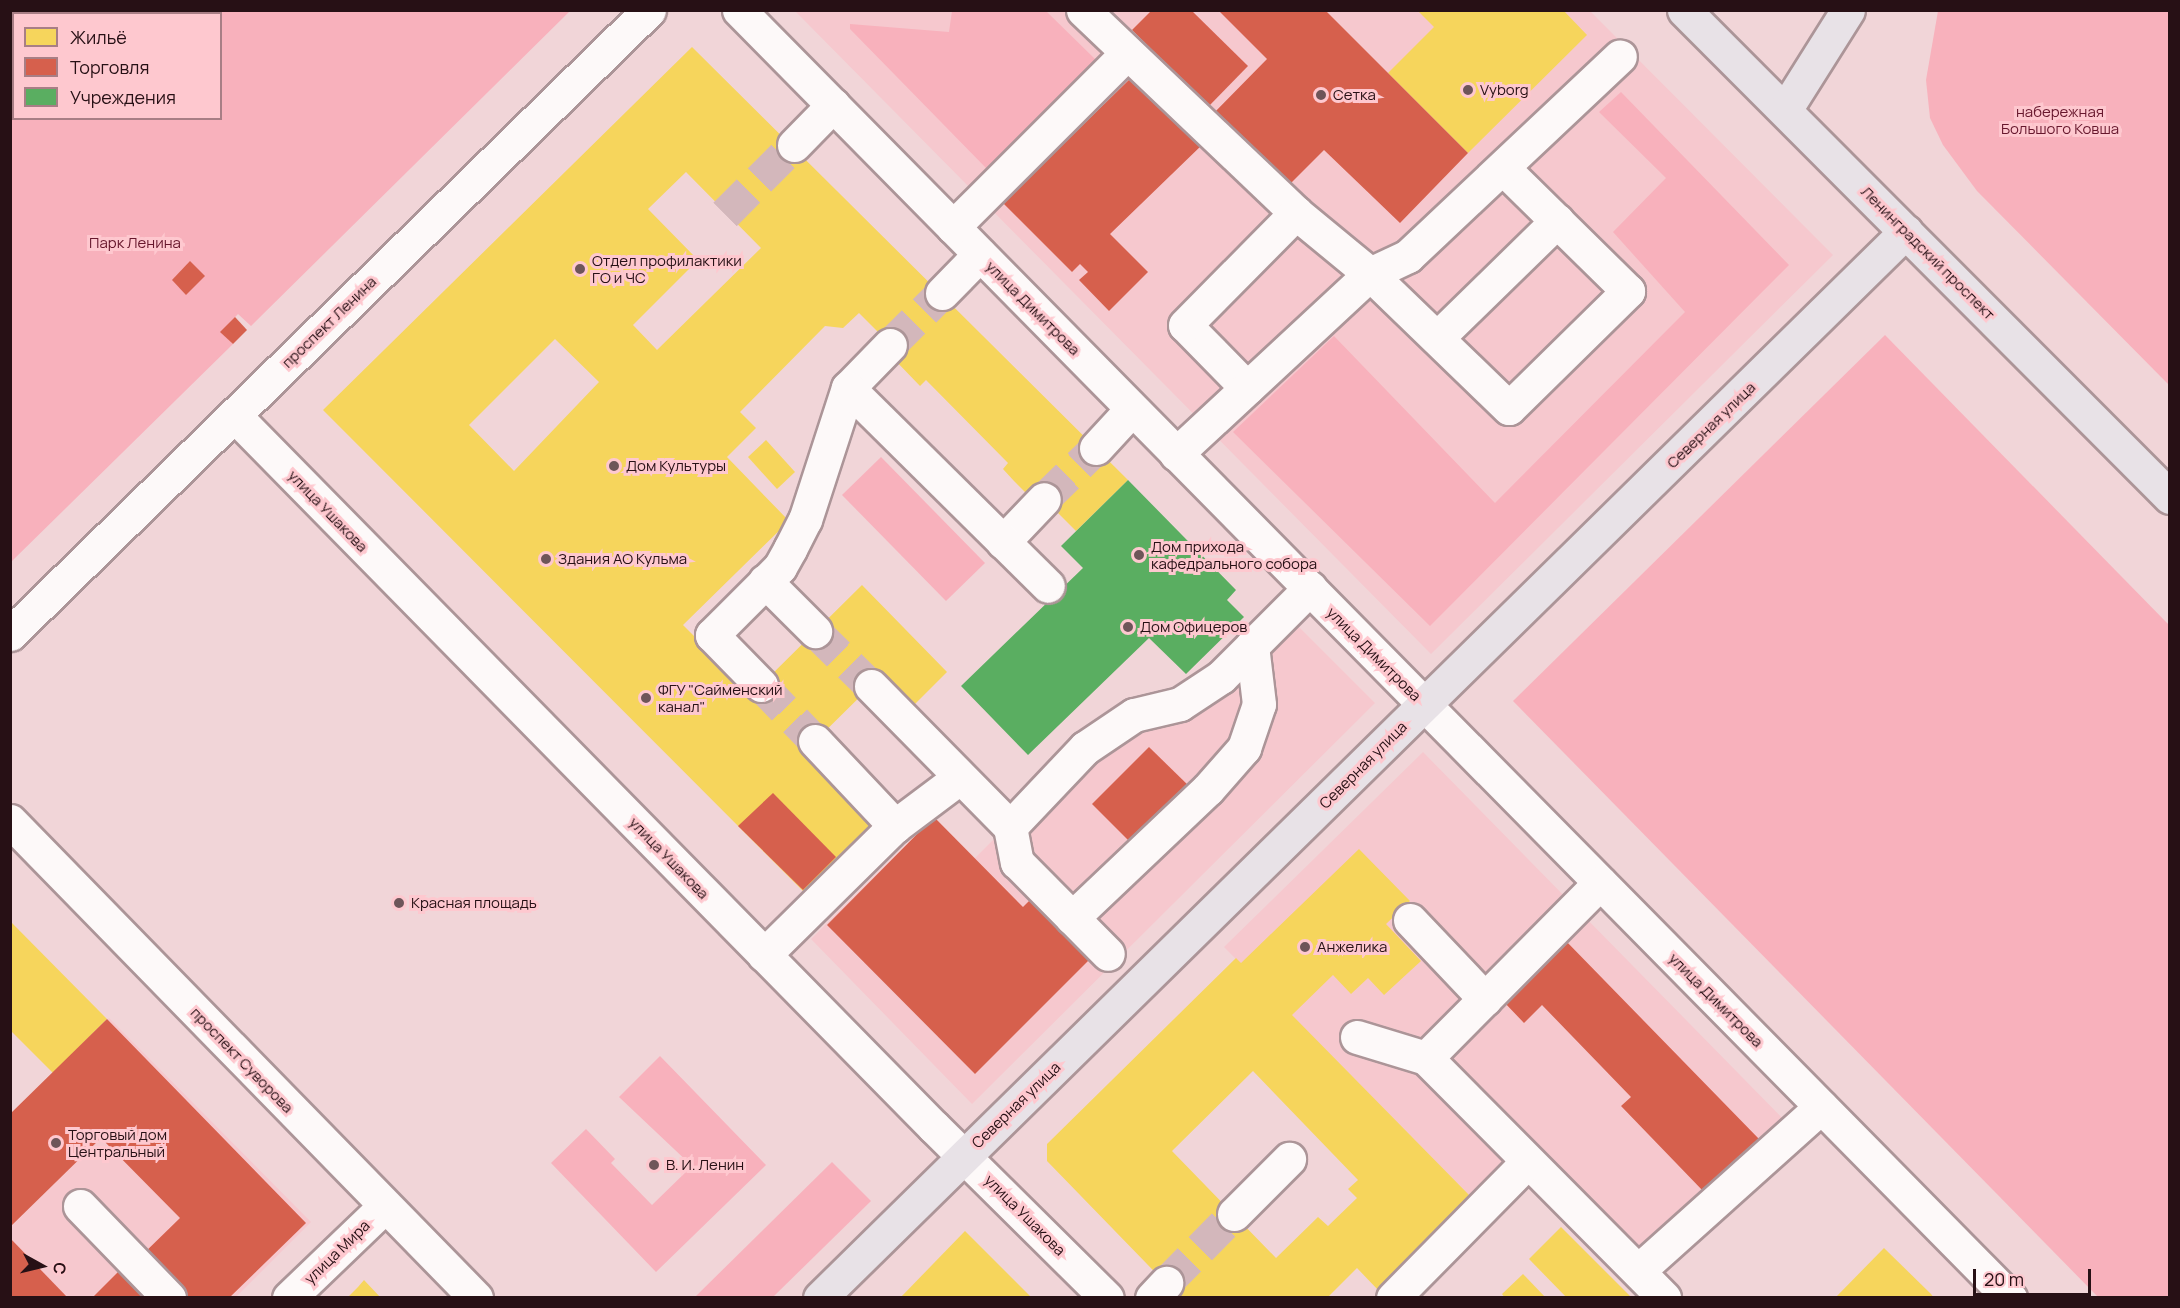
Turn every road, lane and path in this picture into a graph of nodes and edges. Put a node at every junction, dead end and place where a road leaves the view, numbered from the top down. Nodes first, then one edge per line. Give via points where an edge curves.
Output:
1 (649, 10) edge
2 (739, 10) edge
3 (1083, 10) edge
4 (1684, 10) edge
5 (1848, 10) edge
6 (1127, 53) junction
7 (1620, 56) dead end
8 (833, 105) junction
9 (1785, 110) junction
10 (794, 145) tunnel mouth
11 (1503, 168) junction
12 (1296, 213) junction
13 (1557, 221) junction
14 (953, 227) junction
15 (1906, 231) junction
16 (980, 254) junction
17 (1371, 274) junction
18 (942, 293) tunnel mouth
19 (1437, 338) junction
20 (890, 345) tunnel mouth
21 (848, 388) junction
22 (1247, 388) junction
23 (1132, 409) junction
24 (234, 415) junction
25 (1096, 447) tunnel mouth
26 (1176, 454) junction
27 (2169, 497) edge
28 (1044, 499) tunnel mouth
29 (1003, 542) junction
30 (765, 581) junction
31 (1048, 586) dead end
32 (1310, 588) junction
33 (815, 631) tunnel mouth
34 (10, 634) edge
35 (1252, 645) junction
36 (761, 685) tunnel mouth
37 (870, 686) tunnel mouth
38 (1424, 705) junction
39 (814, 741) tunnel mouth
40 (959, 778) junction
41 (10, 821) edge
42 (895, 826) junction
43 (1010, 827) junction
44 (1600, 883) junction
45 (1072, 918) junction
46 (1410, 920) dead end
47 (1108, 954) dead end
48 (764, 955) junction
49 (1485, 999) junction
50 (1357, 1037) dead end
51 (1426, 1058) junction
52 (1821, 1107) junction
53 (964, 1156) junction
54 (1289, 1159) dead end
55 (1527, 1162) junction
56 (80, 1206) dead end
57 (385, 1206) junction
58 (1234, 1214) tunnel mouth
59 (1638, 1271) junction
60 (169, 1298) edge
61 (289, 1298) edge
62 (476, 1298) edge
63 (819, 1298) edge
64 (1107, 1298) edge
65 (1393, 1298) edge
66 (1664, 1298) edge
67 (2010, 1298) edge

1 - 24 street, проспект Ленина
2 - 8 street, улица Димитрова
3 - 6 street
4 - 9 main road, Ленинградский проспект
5 - 9 main road
6 - 12 street
6 - 14 street
7 - 11 street
8 - 10 street
8 - 14 street, улица Димитрова
9 - 15 main road, Ленинградский проспект
11 - 13 street
11 - 17 street via 1408,256
12 - 17 street
12 - 22 street via 1185,325
13 - 19 street
13 - 19 street via 1628,291 1509,408
14 - 16 street, улица Димитрова
15 - 27 main road, Ленинградский проспект
15 - 38 main road, Северная улица
16 - 18 street
16 - 23 street, улица Димитрова
17 - 19 street
17 - 22 street
20 - 21 street
21 - 29 street
21 - 30 street via 806,520 780,567
22 - 26 street
23 - 25 street
23 - 26 street, улица Димитрова
24 - 34 street, проспект Ленина
24 - 48 street, улица Ушакова
26 - 32 street, улица Димитрова
28 - 29 street
29 - 31 street
30 - 33 street
30 - 36 street via 712,635
32 - 35 street
32 - 38 street, улица Димитрова
35 - 43 street via 1221,677 1180,704 1134,715 1085,748
35 - 45 street via 1259,704 1244,748 1208,789
37 - 40 street
38 - 44 street, улица Димитрова
38 - 53 main road, Северная улица
39 - 42 street
40 - 42 street
40 - 43 street
41 - 57 street, проспект Суворова
42 - 48 street
43 - 45 street via 1017,862
44 - 49 street
44 - 52 street, улица Димитрова
45 - 47 street
46 - 49 street
48 - 53 street, улица Ушакова
49 - 51 street
50 - 51 street
51 - 55 street
52 - 59 street
52 - 67 street, улица Димитрова
53 - 63 main road, Северная улица
53 - 64 street, улица Ушакова
54 - 58 street
55 - 59 street
55 - 65 street
56 - 60 street
57 - 61 street, улица Мира
57 - 62 street, проспект Суворова
59 - 66 street

